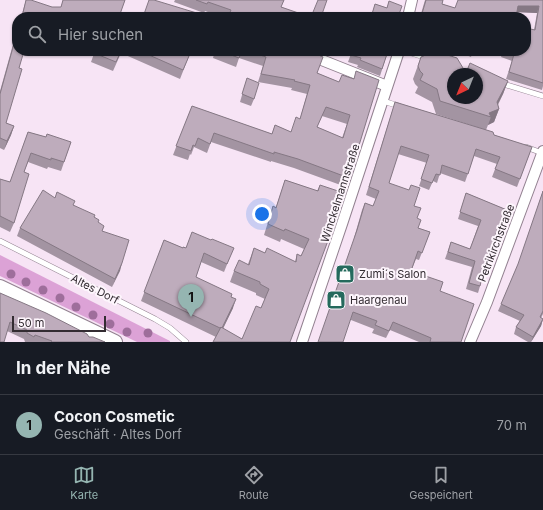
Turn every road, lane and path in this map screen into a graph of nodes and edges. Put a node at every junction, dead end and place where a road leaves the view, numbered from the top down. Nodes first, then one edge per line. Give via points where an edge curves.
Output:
1 (412, 0) edge
2 (409, 12) edge
3 (312, 56) edge
4 (397, 56) edge
5 (420, 56) edge
6 (432, 60) edge
7 (494, 80) edge
8 (387, 86) junction
9 (543, 96) edge
10 (383, 101) junction
11 (404, 108) edge
12 (520, 145) edge
13 (543, 152) edge
14 (0, 241) edge
15 (0, 287) edge
16 (114, 342) edge
17 (186, 342) edge
18 (302, 342) edge
19 (470, 342) edge

1 - 2 street
3 - 8 street
4 - 8 street, Winckelmannstraße
5 - 6 lane
7 - 9 lane
8 - 10 street, Winckelmannstraße
10 - 11 lane
10 - 18 street, Winckelmannstraße
12 - 13 lane
13 - 19 street, Petrikirchstraße
14 - 17 lane, Altes Dorf via 155,319
15 - 16 main road via 91,334

